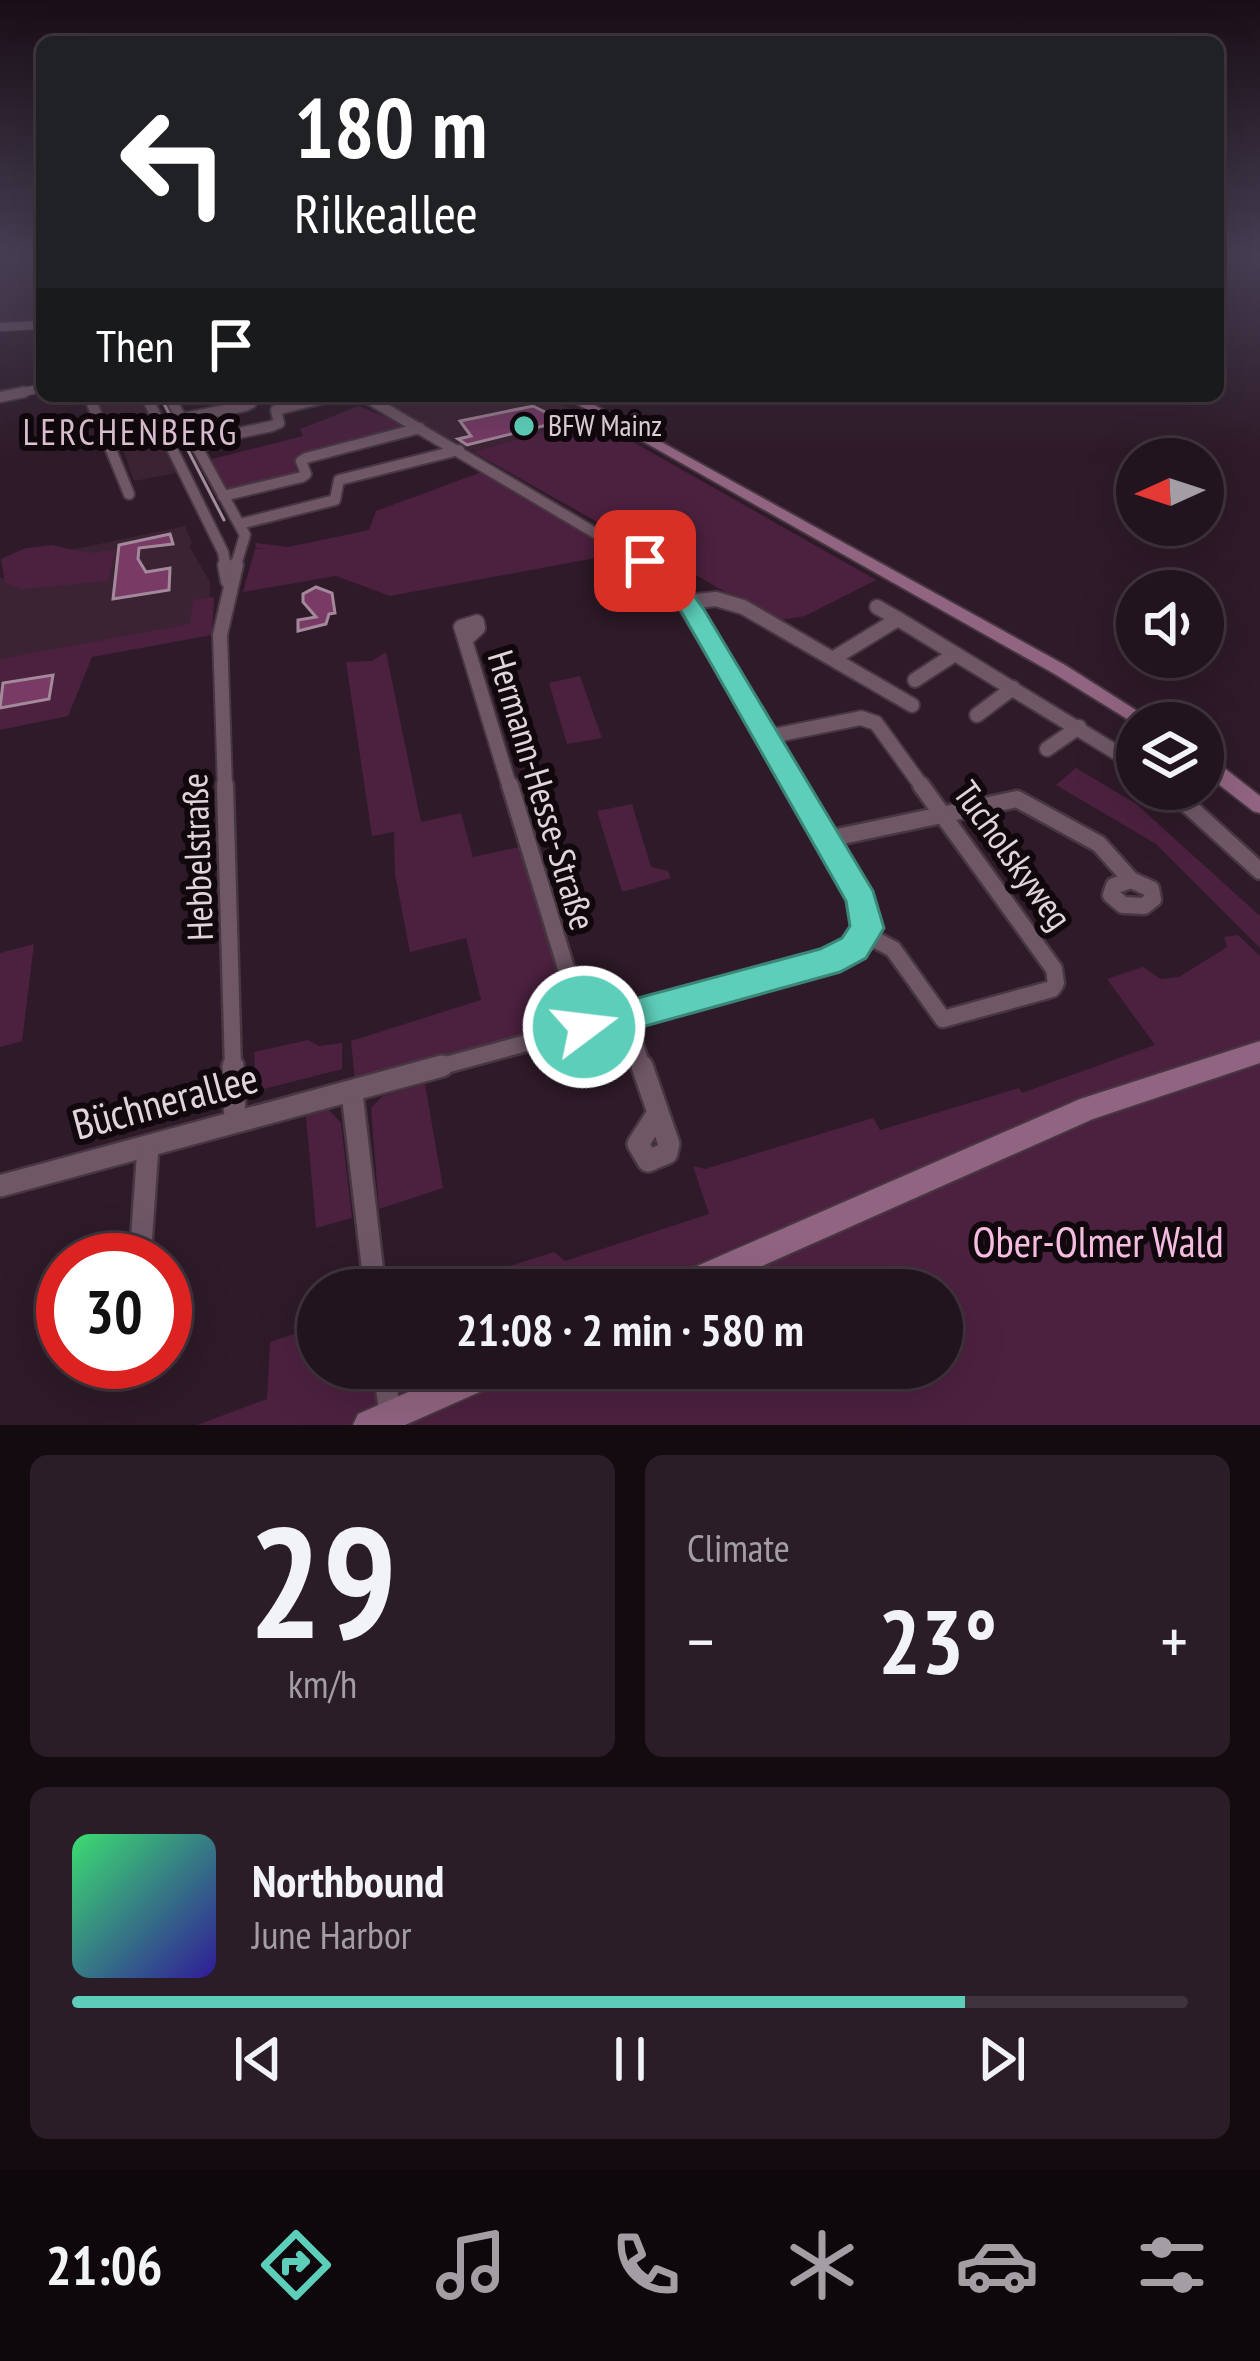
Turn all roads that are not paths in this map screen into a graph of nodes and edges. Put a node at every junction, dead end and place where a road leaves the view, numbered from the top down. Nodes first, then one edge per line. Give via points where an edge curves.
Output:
1 (36, 326) edge
2 (0, 327) edge
3 (36, 389) edge
4 (0, 397) edge
5 (92, 402) edge
6 (149, 402) edge
7 (172, 402) edge
8 (250, 402) edge
9 (308, 402) edge
10 (374, 402) edge
11 (580, 402) edge
12 (180, 419) junction
13 (420, 428) junction
14 (194, 443) junction
15 (459, 450) junction
16 (129, 494) dead end
17 (223, 496) junction
18 (240, 524) junction
19 (244, 541) junction
20 (220, 545) junction
21 (227, 592) junction
22 (687, 602) junction
23 (877, 607) dead end
24 (898, 619) junction
25 (465, 640) dead end
26 (955, 653) junction
27 (834, 658) junction
28 (915, 680) dead end
29 (1013, 688) junction
30 (1116, 704) edge
31 (912, 705) dead end
32 (977, 716) dead end
33 (1078, 727) junction
34 (767, 737) junction
35 (1047, 749) dead end
36 (1116, 751) edge
37 (1224, 778) edge
38 (1260, 806) edge
39 (1193, 810) edge
40 (942, 812) junction
41 (828, 839) junction
42 (1260, 871) edge
43 (1131, 880) dead end
44 (866, 934) junction
45 (625, 1016) junction
46 (584, 1027) junction
47 (1260, 1052) edge
48 (352, 1093) junction
49 (658, 1113) dead end
50 (235, 1121) junction
51 (148, 1145) junction
52 (0, 1186) edge
53 (142, 1233) edge
54 (373, 1269) edge
55 (723, 1269) edge
56 (382, 1389) edge
57 (450, 1389) edge
58 (380, 1420) edge

1 - 2 street
3 - 4 street
5 - 16 street
6 - 20 street
7 - 12 street
8 - 12 street
9 - 14 street via 276,410 280,423 272,426
10 - 13 street
11 - 30 main road
12 - 14 street
13 - 15 street
13 - 17 street via 306,458 302,477
14 - 17 street
15 - 18 street via 339,480 334,500
15 - 22 street via 645,561
17 - 18 street
18 - 19 street
19 - 20 street
19 - 21 street
20 - 21 street
21 - 50 street, Hebbelstraße via 220,634
22 - 27 street via 728,601
22 - 34 street
23 - 24 street
24 - 26 street
24 - 27 street
25 - 46 street, Hermann-Hesse-Straße
26 - 28 street
26 - 29 street
27 - 31 street
29 - 32 street
29 - 33 street
33 - 35 street
33 - 36 street
34 - 40 street, Tucholskyweg via 861,718 876,723
34 - 41 street
37 - 38 main road
39 - 42 street
40 - 41 street
40 - 43 street via 1028,802 1099,844
40 - 44 street, Tucholskyweg via 1054,969 1056,983 943,1019 900,957
41 - 44 street via 866,910
44 - 45 street, Büchnerallee via 827,962
45 - 46 street, Büchnerallee
45 - 49 street
46 - 48 street, Büchnerallee
47 - 55 main road via 1089,1108
48 - 50 street, Büchnerallee
48 - 54 street
50 - 51 street, Büchnerallee
51 - 52 street, Büchnerallee
51 - 53 street
56 - 58 street
57 - 58 main road

